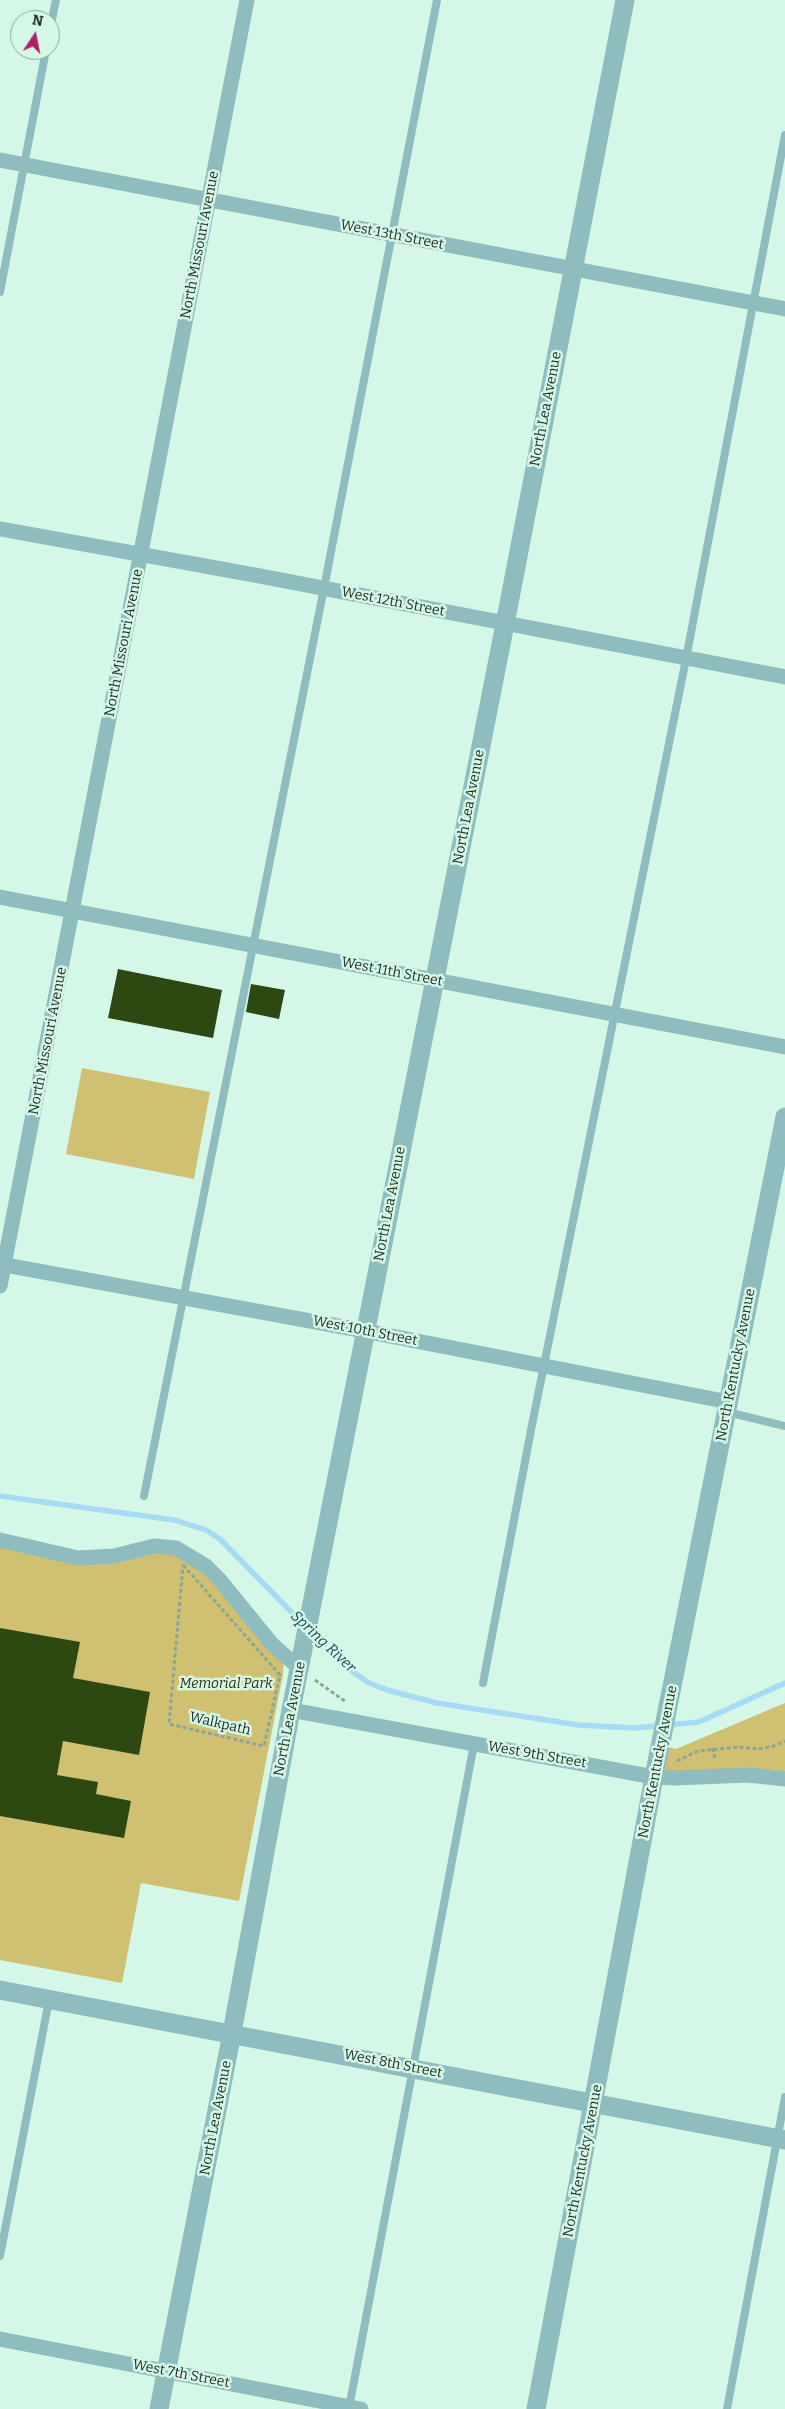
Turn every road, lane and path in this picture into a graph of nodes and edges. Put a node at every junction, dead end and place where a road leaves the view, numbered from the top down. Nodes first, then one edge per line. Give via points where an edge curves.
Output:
1 (247, 0) edge
2 (437, 0) edge
3 (625, 0) edge
4 (44, 60) edge
5 (785, 135) edge
6 (0, 160) edge
7 (24, 165) junction
8 (208, 200) junction
9 (392, 235) junction
10 (573, 269) junction
11 (0, 292) edge
12 (754, 303) junction
13 (785, 309) edge
14 (0, 529) edge
15 (141, 554) junction
16 (324, 588) junction
17 (505, 624) junction
18 (686, 658) junction
19 (785, 677) edge
20 (0, 897) edge
21 (73, 911) junction
22 (252, 945) junction
23 (434, 980) junction
24 (616, 1014) junction
25 (785, 1046) edge
26 (785, 1117) edge
27 (2, 1264) edge
28 (0, 1286) edge
29 (182, 1297) junction
30 (365, 1331) junction
31 (545, 1366) junction
32 (728, 1407) junction
33 (785, 1426) edge
34 (144, 1496) dead end
35 (0, 1540) edge
36 (183, 1565) joint
37 (301, 1662) junction
38 (483, 1683) dead end
39 (291, 1710) junction
40 (785, 1741) edge
41 (474, 1744) junction
42 (713, 1748) dead end
43 (654, 1777) junction
44 (785, 1780) edge
45 (0, 1990) edge
46 (49, 1999) junction
47 (232, 2033) junction
48 (414, 2068) junction
49 (785, 2097) edge
50 (594, 2103) junction
51 (781, 2139) edge
52 (0, 2256) edge
53 (0, 2339) edge
54 (166, 2372) junction
55 (353, 2408) edge
56 (159, 2409) edge
57 (536, 2409) edge
58 (727, 2409) edge

1 - 8 street, North Missouri Avenue
2 - 9 lane
3 - 10 street, North Lea Avenue
4 - 7 lane
5 - 12 lane
6 - 7 street, West 13th Street
7 - 8 street, West 13th Street
7 - 11 lane
8 - 9 street, West 13th Street
8 - 15 street, North Missouri Avenue
9 - 10 street, West 13th Street
9 - 16 lane
10 - 12 street, West 13th Street
10 - 17 street, North Lea Avenue
12 - 13 street, West 13th Street
12 - 18 lane
14 - 15 street, West 12th Street
15 - 16 street, West 12th Street
15 - 21 street, North Missouri Avenue
16 - 17 street, West 12th Street
16 - 22 lane
17 - 18 street, West 12th Street
17 - 23 street, North Lea Avenue
18 - 19 street, West 12th Street
18 - 24 lane
20 - 21 street, West 11th Street
21 - 22 street, West 11th Street
21 - 27 street, North Missouri Avenue
22 - 23 street, West 11th Street
22 - 29 lane
23 - 24 street, West 11th Street
23 - 30 street, North Lea Avenue
24 - 25 street, West 11th Street
24 - 31 lane
26 - 32 street, North Kentucky Avenue
27 - 28 street, North Missouri Avenue
27 - 29 street, West 10th Street
29 - 30 street, West 10th Street
29 - 34 lane
30 - 31 street, West 10th Street
30 - 37 street, North Lea Avenue
31 - 32 street, West 10th Street
31 - 38 lane
32 - 33 lane
32 - 43 street, North Kentucky Avenue
35 - 37 street via 78,1558 114,1556 154,1546 176,1548 206,1566 272,1644
36 - 36 path, Walkpath via 280,1675 264,1746 170,1724
37 - 39 street, North Lea Avenue
39 - 41 street, West 9th Street
39 - 47 street, North Lea Avenue
40 - 42 path via 758,1749
41 - 43 street, West 9th Street
41 - 48 lane
43 - 44 street, West 9th Street via 748,1775
43 - 50 street, North Kentucky Avenue
45 - 46 street, West 8th Street
46 - 47 street, West 8th Street
46 - 52 lane
47 - 48 street, West 8th Street
47 - 54 street, North Lea Avenue
48 - 50 street, West 8th Street
48 - 55 lane
49 - 51 lane
50 - 51 street, West 8th Street
50 - 57 street, North Kentucky Avenue
51 - 58 lane
53 - 54 street, West 7th Street
54 - 55 street, West 7th Street
54 - 56 street, North Lea Avenue

